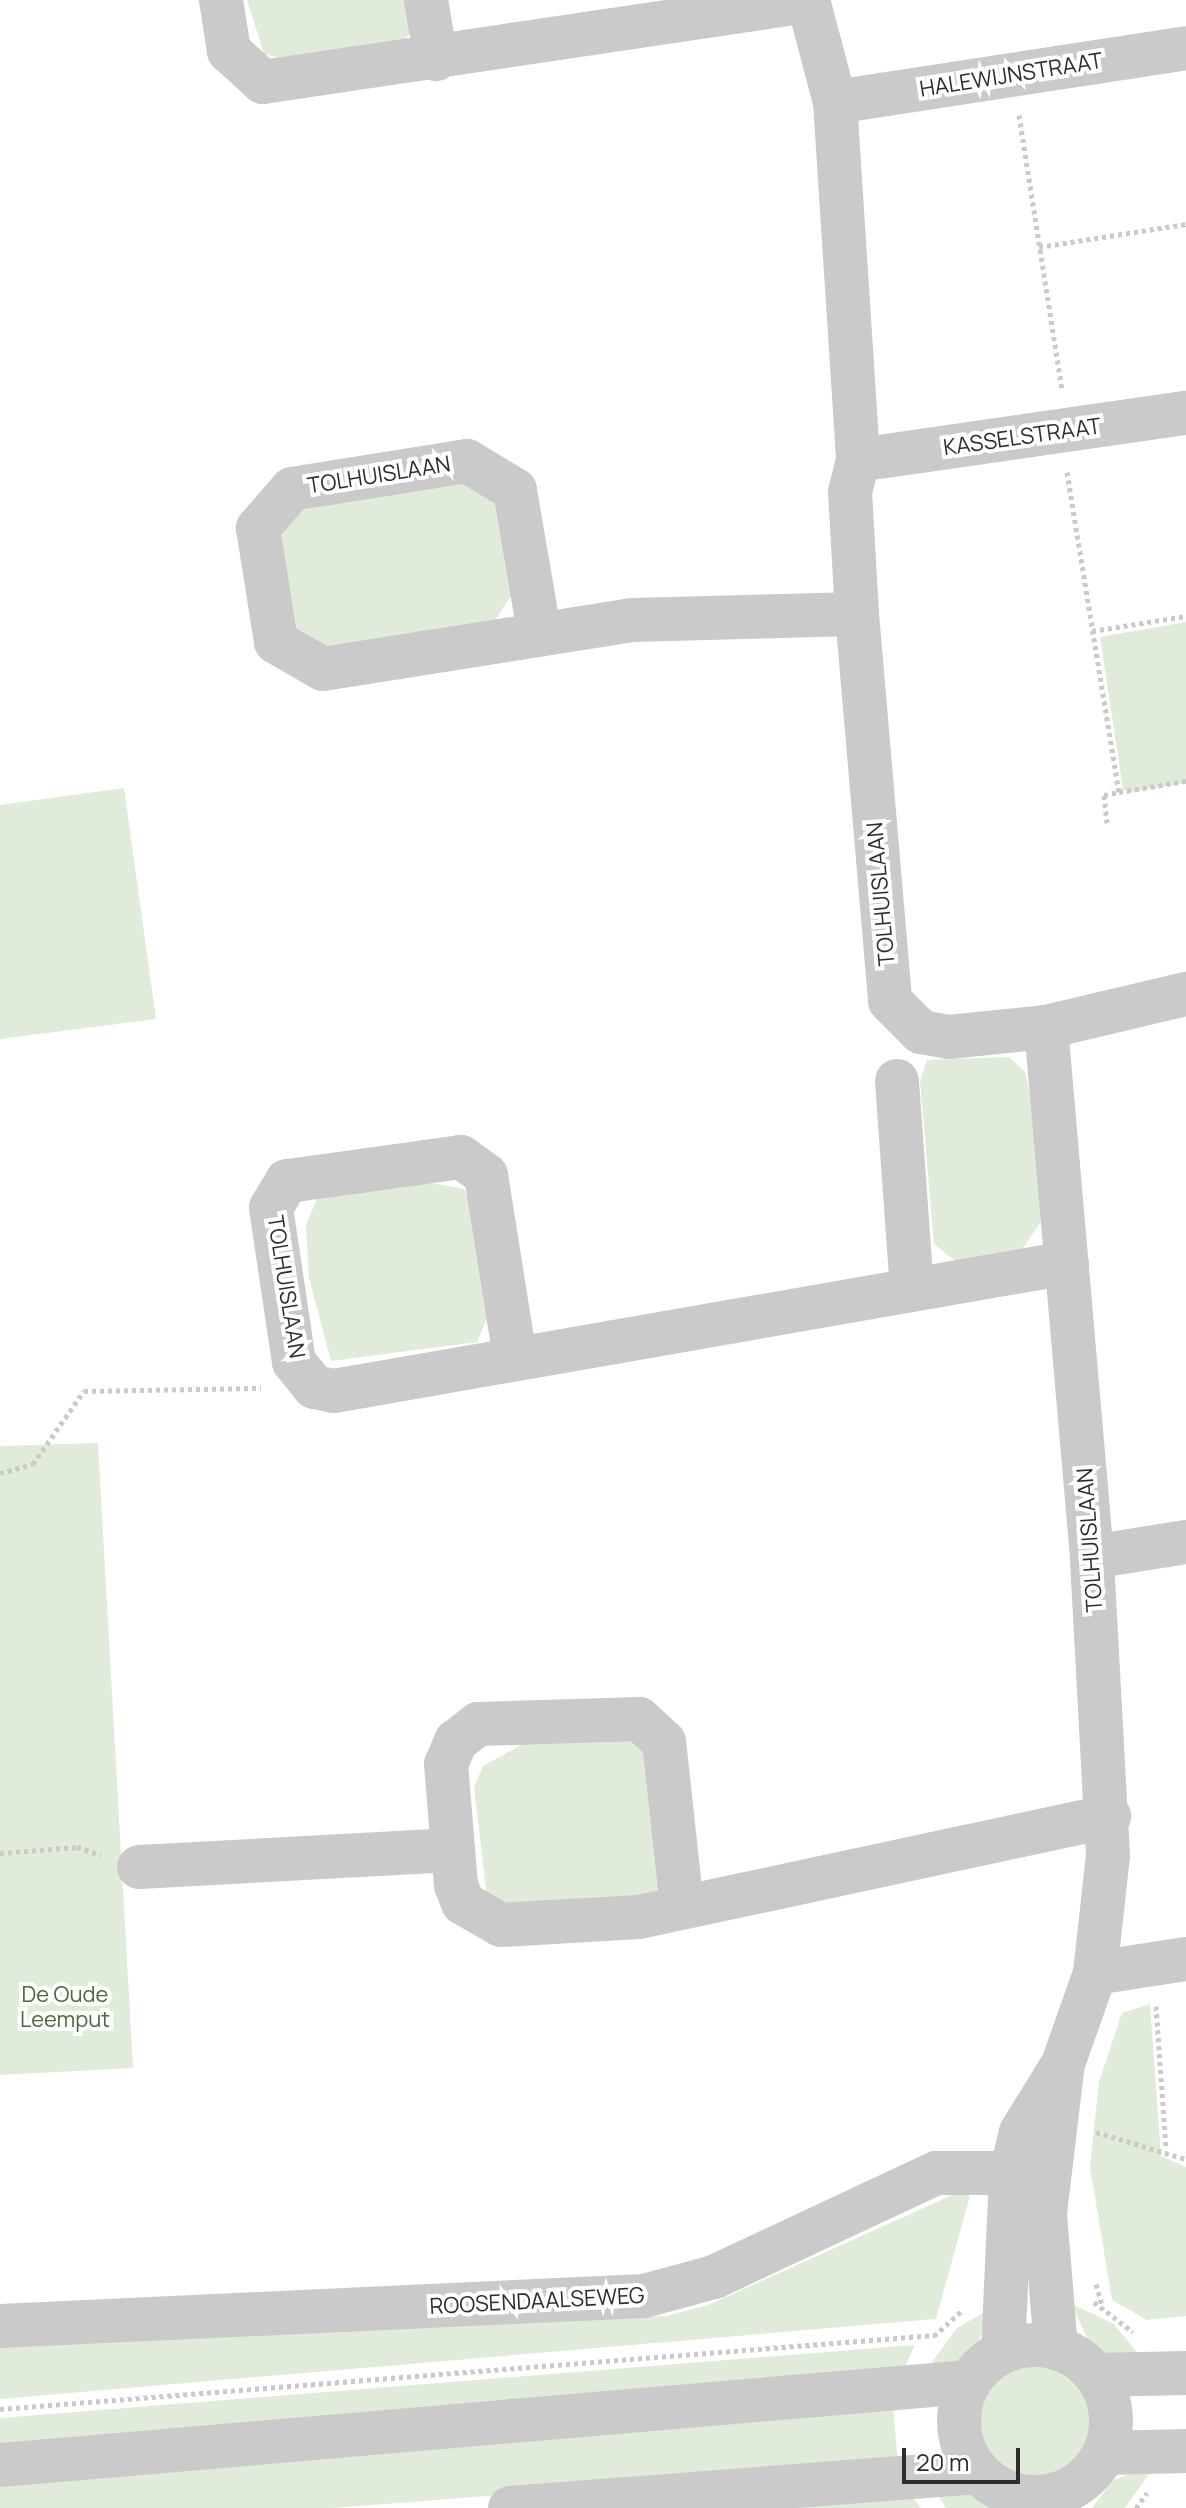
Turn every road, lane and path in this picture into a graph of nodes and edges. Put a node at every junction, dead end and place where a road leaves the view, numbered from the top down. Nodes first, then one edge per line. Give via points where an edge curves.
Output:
1 (221, 0) edge
2 (426, 0) edge
3 (808, 0) edge
4 (1186, 48) edge
5 (436, 59) junction
6 (1012, 75) junction
7 (835, 102) junction
8 (1186, 224) edge
9 (1039, 247) junction
10 (1186, 413) edge
11 (1064, 432) junction
12 (858, 460) junction
13 (857, 614) junction
14 (1186, 616) edge
15 (539, 631) junction
16 (1092, 631) junction
17 (1186, 781) edge
18 (1119, 792) junction
19 (1107, 823) dead end
20 (1186, 994) edge
21 (1046, 1027) junction
22 (897, 1081) dead end
23 (1067, 1263) junction
24 (912, 1289) junction
25 (515, 1358) junction
26 (314, 1387) junction
27 (0, 1473) edge
28 (1186, 1542) edge
29 (1092, 1557) junction
30 (1109, 1816) junction
31 (453, 1850) junction
32 (0, 1853) edge
33 (139, 1867) joint
34 (682, 1907) junction
35 (1169, 1962) edge
36 (1095, 1973) junction
37 (1063, 2064) junction
38 (1058, 2130) junction
39 (1166, 2148) junction
40 (1186, 2159) edge
41 (1030, 2173) junction
42 (0, 2326) edge
43 (935, 2335) dead end
44 (1056, 2348) junction
45 (1003, 2352) junction
46 (1186, 2373) edge
47 (1096, 2375) junction
48 (969, 2382) junction
49 (0, 2409) edge
50 (1186, 2451) edge
51 (1104, 2453) junction
52 (0, 2465) edge
53 (1001, 2491) edge
54 (1072, 2498) edge
55 (510, 2508) edge

1 - 5 street, TOLHUISLAAN via 229,51 263,82
2 - 5 street
3 - 5 street, TOLHUISLAAN
3 - 7 street, TOLHUISLAAN
4 - 6 street, HALEWIJNSTRAAT
6 - 7 street, HALEWIJNSTRAAT
6 - 9 path
7 - 12 street, TOLHUISLAAN
8 - 9 path
9 - 11 path
10 - 11 street, KASSELSTRAAT
11 - 12 street, KASSELSTRAAT
11 - 16 path
12 - 13 street, TOLHUISLAAN via 850,492
13 - 15 street, TOLHUISLAAN via 632,620
13 - 21 street, TOLHUISLAAN via 890,1001 909,1024 935,1037
14 - 16 path
15 - 15 street, TOLHUISLAAN via 323,669 276,642 258,528 292,489 467,461 515,490
16 - 18 path
17 - 18 path
18 - 19 path via 1104,795
20 - 21 street
21 - 23 street, TOLHUISLAAN
22 - 24 street
23 - 24 street, TOLHUISLAAN
23 - 29 street, TOLHUISLAAN
24 - 25 street, TOLHUISLAAN
25 - 26 street, TOLHUISLAAN via 334,1391
25 - 26 street, TOLHUISLAAN via 486,1175 461,1157 287,1181 271,1208 294,1362
26 - 27 path via 84,1391 33,1464
28 - 29 street
29 - 30 street, TOLHUISLAAN
30 - 34 street
30 - 36 street, TOLHUISLAAN
31 - 33 street
31 - 34 street via 463,1903 501,1925
31 - 34 street via 446,1764 456,1741 478,1724 639,1719 664,1742
32 - 33 path via 77,1847
35 - 36 street
35 - 39 path
36 - 37 street, TOLHUISLAAN
37 - 38 street, TOLHUISLAAN
37 - 41 street, TOLHUISLAAN via 1021,2132
38 - 39 path
38 - 41 street, TOLHUISLAAN
39 - 40 path
41 - 42 street, ROOSENDAALSEWEG via 936,2173 714,2277 644,2296
41 - 44 street, TOLHUISLAAN
41 - 45 street, TOLHUISLAAN
43 - 49 path
44 - 45 street
44 - 47 street
45 - 48 street
46 - 47 street
47 - 51 street via 1111,2427
48 - 52 street
48 - 53 street via 959,2429
50 - 51 street
51 - 54 street
53 - 54 street
53 - 55 street

